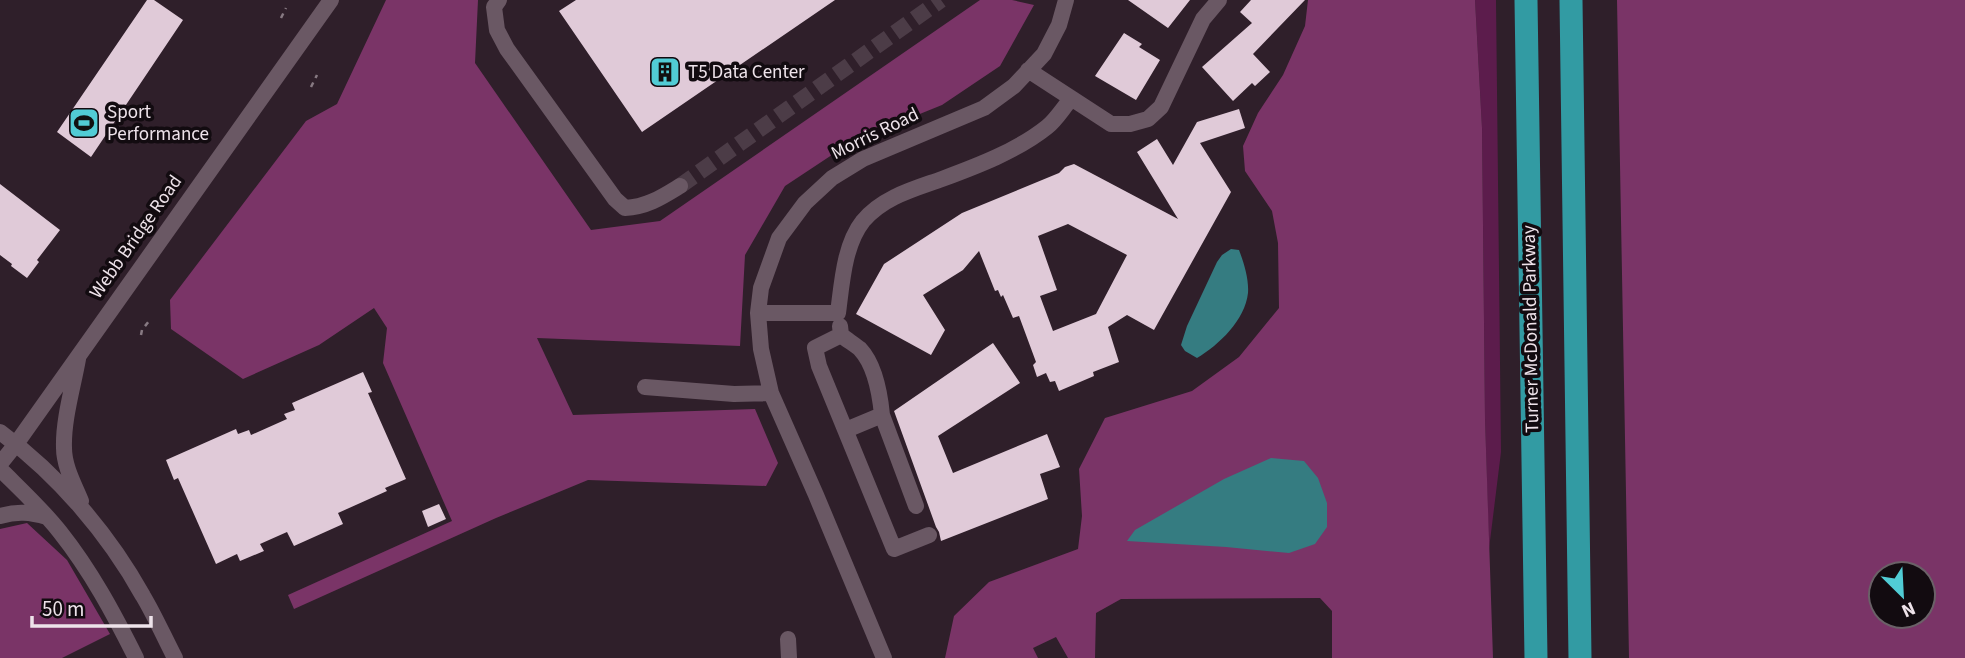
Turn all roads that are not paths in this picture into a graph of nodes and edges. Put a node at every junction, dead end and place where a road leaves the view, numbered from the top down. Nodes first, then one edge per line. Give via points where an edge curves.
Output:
1 (331, 0) edge
2 (499, 0) edge
3 (1066, 0) edge
4 (1219, 0) edge
5 (1526, 0) edge
6 (1571, 0) edge
7 (1028, 70) junction
8 (1071, 99) junction
9 (680, 186) tunnel mouth
10 (758, 313) junction
11 (838, 313) junction
12 (841, 335) junction
13 (79, 353) junction
14 (645, 387) dead end
15 (771, 393) junction
16 (882, 415) junction
17 (846, 430) junction
18 (0, 432) edge
19 (16, 444) junction
20 (0, 464) edge
21 (0, 469) edge
22 (916, 506) dead end
23 (0, 516) edge
24 (88, 516) junction
25 (47, 517) junction
26 (929, 535) dead end
27 (788, 639) dead end
28 (136, 658) edge
29 (175, 658) edge
30 (789, 658) edge
31 (884, 658) edge
32 (1536, 658) edge
33 (1580, 658) edge

1 - 13 street, Webb Bridge Road
2 - 9 street via 494,7 497,30 507,49 615,199 625,208 639,207
3 - 7 street, Morris Road via 1044,54
4 - 8 street via 1203,19 1161,107 1148,119 1111,124
5 - 32 highway, Turner McDonald Parkway
6 - 33 highway
7 - 8 street
7 - 10 street, Morris Road via 984,108 863,159 832,178 805,203 779,238 761,288
8 - 11 street via 1048,126 1020,144 879,206 862,222 850,245
10 - 11 street
10 - 15 street, Morris Road
11 - 12 street
12 - 16 street via 864,354 878,386
12 - 17 street via 815,348
13 - 19 street, Webb Bridge Road
13 - 24 street via 64,448
14 - 15 street
15 - 31 street, Morris Road
16 - 17 street
16 - 22 street
17 - 26 street via 894,549
18 - 19 street
19 - 20 street, Webb Bridge Road
19 - 24 street
21 - 25 street
23 - 25 street via 29,512
24 - 29 street via 136,584
25 - 28 street via 106,598
27 - 30 street

